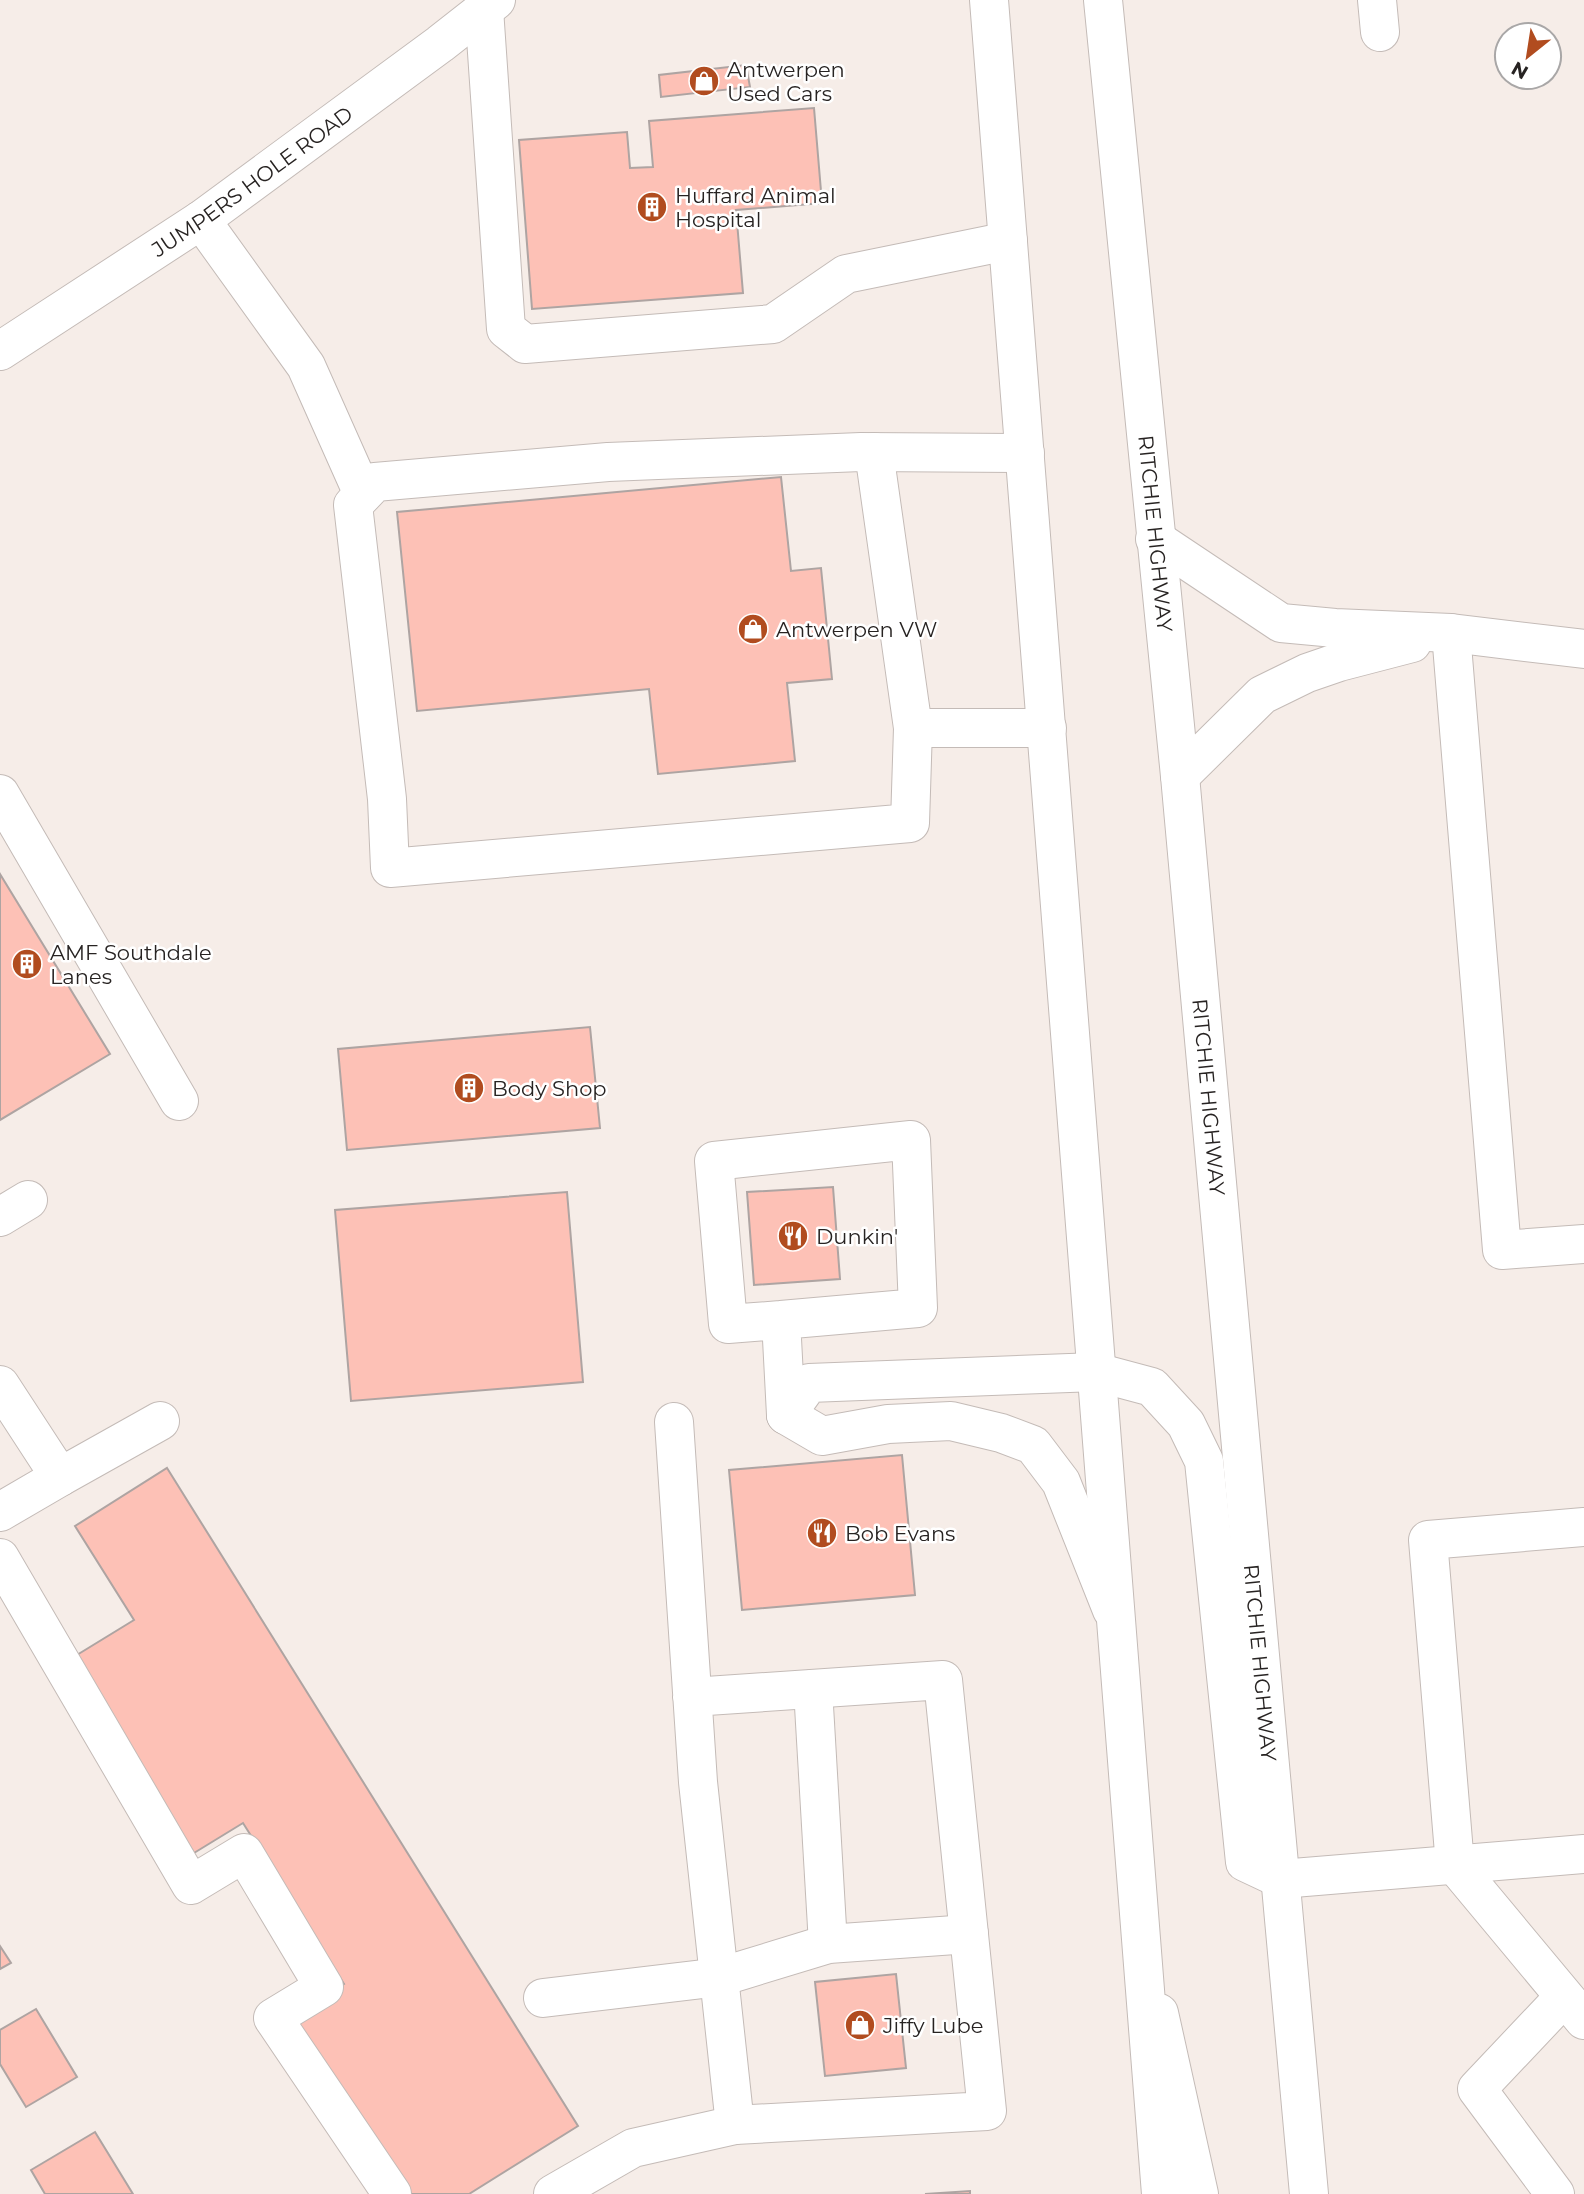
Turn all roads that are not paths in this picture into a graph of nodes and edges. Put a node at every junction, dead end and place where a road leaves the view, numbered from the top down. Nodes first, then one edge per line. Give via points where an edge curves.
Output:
1 (989, 0) edge
2 (1103, 0) edge
3 (490, 5) edge
4 (201, 220) junction
5 (1008, 241) junction
6 (0, 351) edge
7 (874, 452) junction
8 (1025, 453) junction
9 (363, 494) junction
10 (1155, 538) junction
11 (1451, 633) junction
12 (1584, 649) edge
13 (913, 728) junction
14 (1046, 728) junction
15 (1180, 776) junction
16 (0, 794) edge
17 (178, 1101) dead end
18 (1584, 1244) edge
19 (781, 1320) junction
20 (1096, 1372) junction
21 (0, 1385) edge
22 (786, 1415) junction
23 (160, 1421) dead end
24 (674, 1422) dead end
25 (60, 1477) junction
26 (0, 1512) edge
27 (1584, 1527) edge
28 (0, 1558) edge
29 (1116, 1622) junction
30 (813, 1689) junction
31 (692, 1697) junction
32 (1584, 1854) edge
33 (1454, 1865) junction
34 (1281, 1879) junction
35 (1140, 1932) junction
36 (969, 1934) junction
37 (828, 1944) junction
38 (720, 1977) junction
39 (543, 1998) dead end
40 (1574, 2009) edge
41 (735, 2125) junction
42 (391, 2194) edge
43 (553, 2194) edge
44 (1161, 2194) edge
45 (1199, 2194) edge
46 (1309, 2194) edge
47 (1555, 2194) edge

1 - 5 main road
2 - 10 main road, RITCHIE HIGHWAY
3 - 4 main road, JUMPERS HOLE ROAD
3 - 5 main road via 506,329 525,344 773,324 846,274
4 - 6 main road, JUMPERS HOLE ROAD
4 - 9 main road via 306,366
5 - 8 main road
7 - 8 main road
7 - 9 main road via 608,462 375,482
7 - 13 main road
8 - 14 main road
9 - 13 main road via 353,505 387,799 390,868 910,823
10 - 11 main road via 1282,623
10 - 15 main road, RITCHIE HIGHWAY
11 - 12 main road
11 - 15 main road via 1339,662 1262,695
11 - 18 main road via 1502,1250
13 - 14 main road
14 - 20 main road
15 - 34 main road, RITCHIE HIGHWAY
16 - 17 main road
19 - 19 main road via 727,1324 714,1161 911,1140 918,1308
19 - 22 main road
20 - 22 main road via 809,1383
20 - 29 main road
20 - 34 main road via 1152,1387 1186,1424 1204,1461 1245,1862
21 - 25 main road
22 - 29 main road via 822,1436 888,1424 951,1421 1034,1445 1061,1482
23 - 25 main road
24 - 31 main road
25 - 26 main road
27 - 33 main road via 1428,1539
28 - 42 main road via 191,1885 244,1853 324,1987 273,2018
29 - 35 main road
30 - 31 main road
30 - 36 main road via 943,1681
30 - 37 main road
31 - 38 main road
32 - 33 main road
33 - 34 main road
33 - 40 main road
34 - 46 main road, RITCHIE HIGHWAY
35 - 44 main road
35 - 45 main road
36 - 37 main road
36 - 41 main road via 987,2111
37 - 38 main road
38 - 39 main road
38 - 41 main road
40 - 47 main road via 1477,2089
41 - 43 main road via 633,2148

